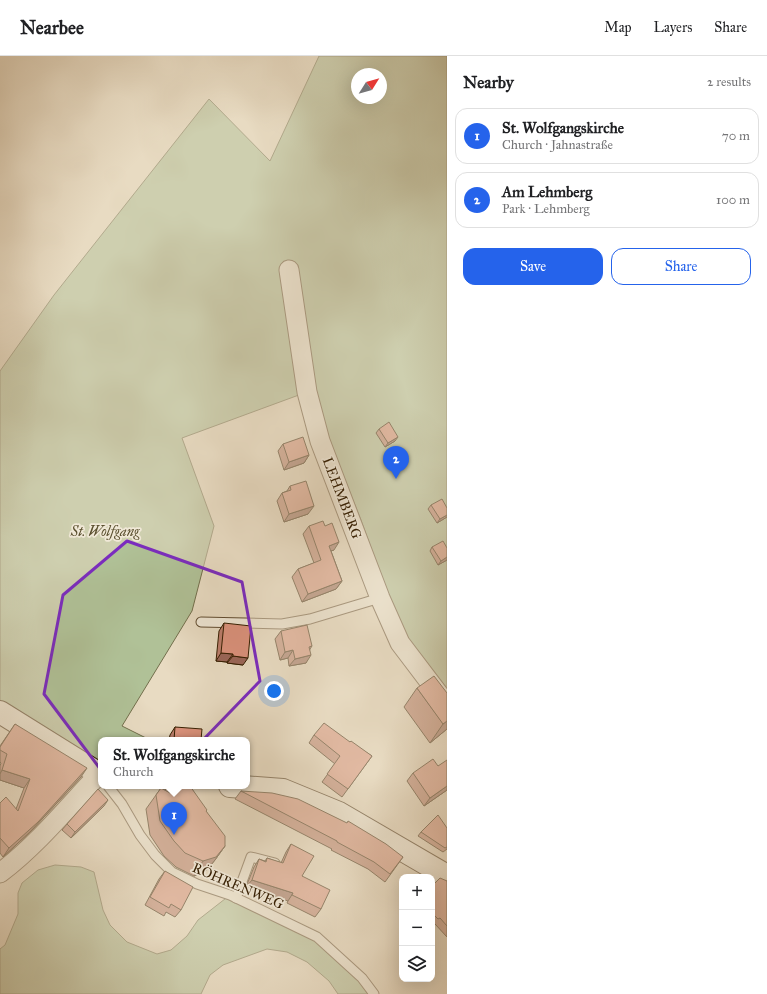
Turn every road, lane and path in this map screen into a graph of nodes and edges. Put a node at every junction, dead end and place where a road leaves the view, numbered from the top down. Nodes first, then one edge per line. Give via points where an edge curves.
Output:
1 (289, 270) dead end
2 (380, 598) junction
3 (201, 622) dead end
4 (447, 705) edge
5 (0, 712) edge
6 (98, 775) edge
7 (98, 782) edge
8 (250, 788) edge
9 (110, 789) edge
10 (275, 863) edge
11 (0, 873) edge
12 (447, 876) edge
13 (236, 898) junction
14 (374, 994) edge

1 - 2 street, LEHMBERG via 312,413 320,441
2 - 3 lane via 310,619 282,624
2 - 4 street, LEHMBERG via 400,643
5 - 6 street
7 - 11 street
8 - 12 street via 283,790 332,810
9 - 13 lane, RÖHRENWEG via 140,835 172,872
10 - 13 lane via 251,856
13 - 14 lane, RÖHRENWEG via 318,937 362,978

